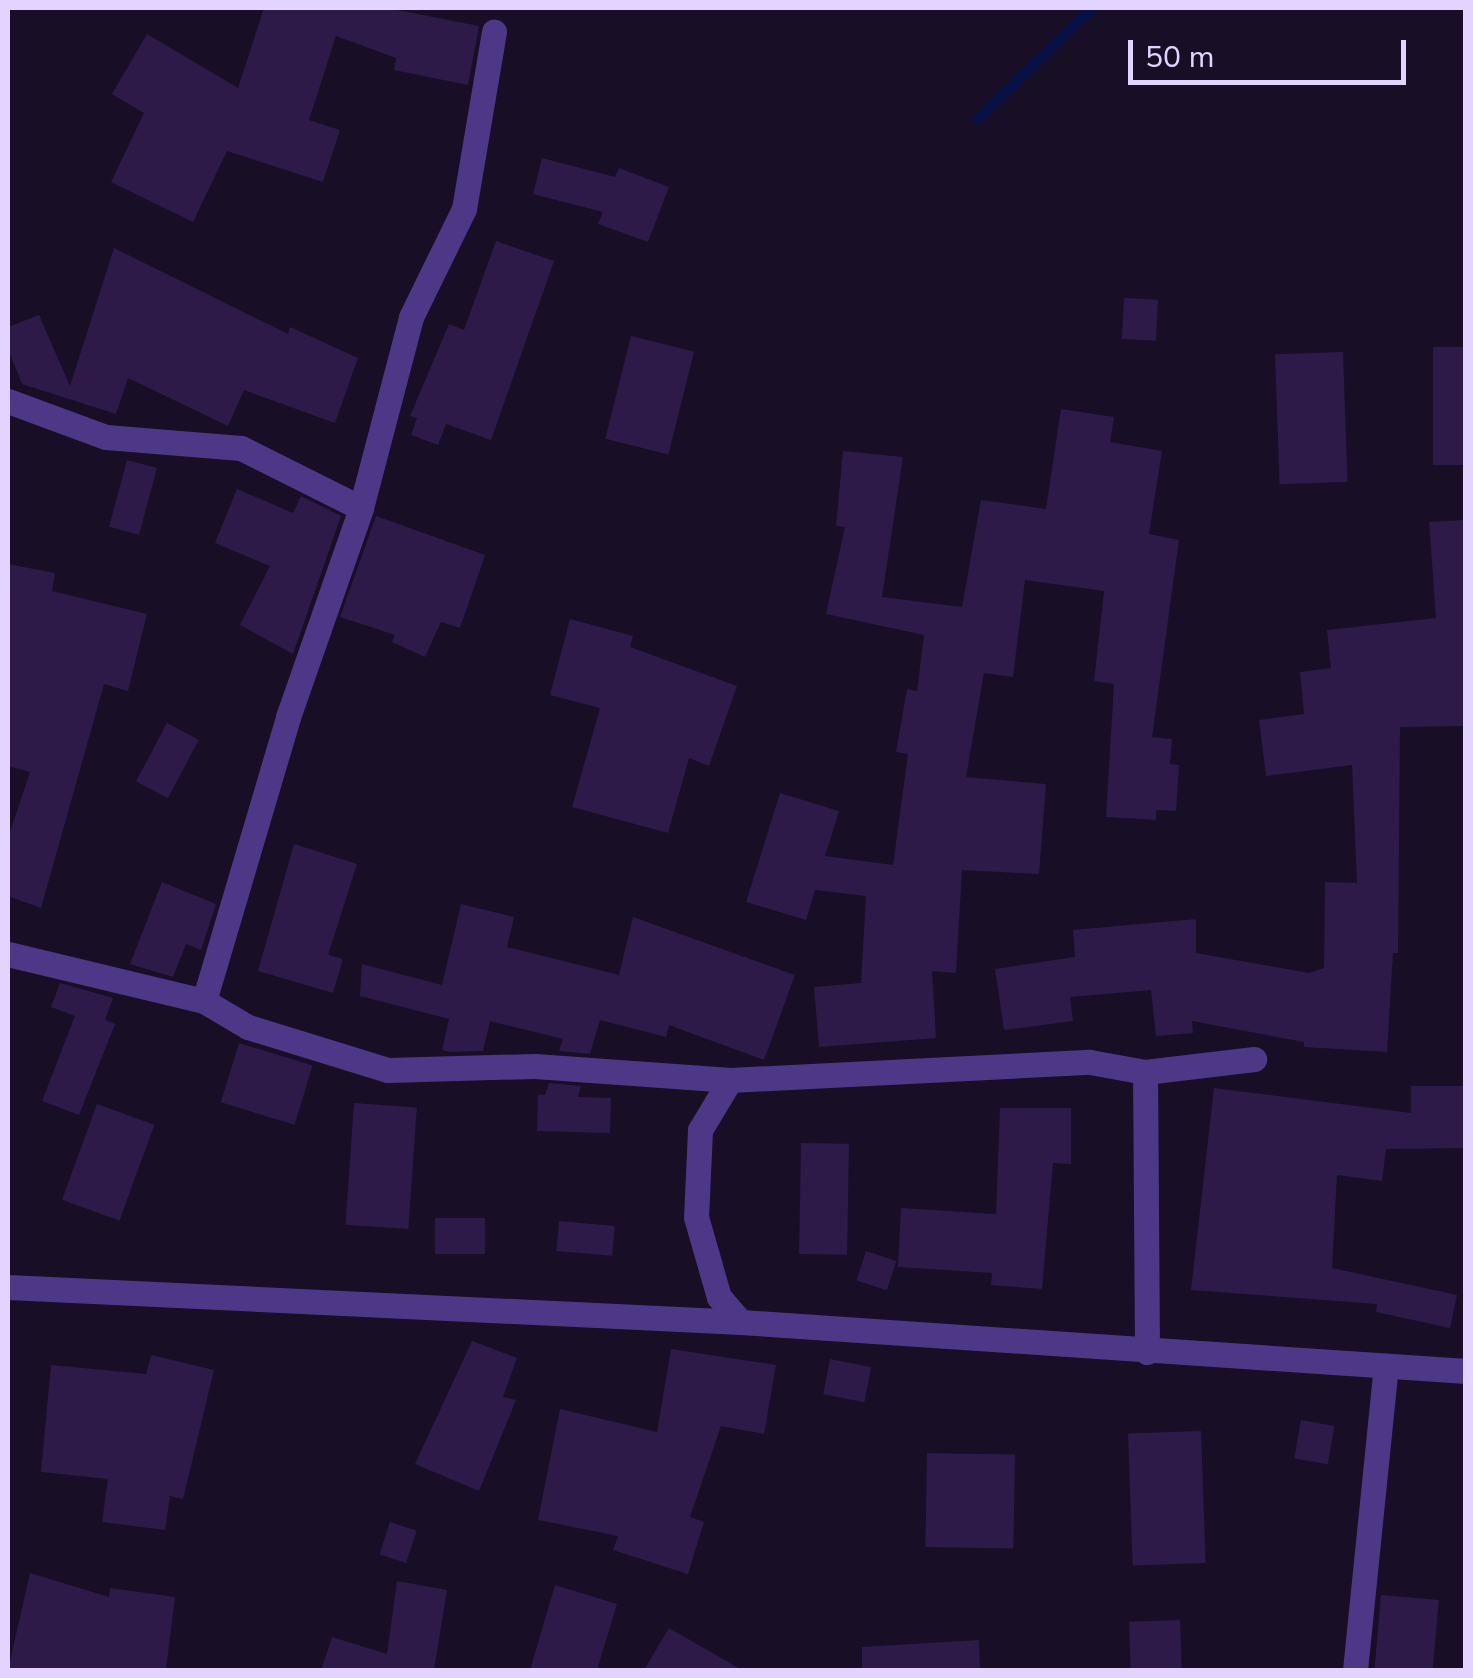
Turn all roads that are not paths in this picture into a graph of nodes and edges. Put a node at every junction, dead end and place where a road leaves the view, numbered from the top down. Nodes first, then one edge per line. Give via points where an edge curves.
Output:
1 (494, 32) dead end
2 (8, 401) edge
3 (361, 508) junction
4 (8, 954) edge
5 (204, 1001) junction
6 (1254, 1059) dead end
7 (1146, 1072) junction
8 (730, 1080) junction
9 (8, 1287) edge
10 (741, 1322) junction
11 (1147, 1352) junction
12 (1386, 1366) junction
13 (1466, 1371) edge
14 (1355, 1670) edge

1 - 3 street via 464,209 410,318
2 - 3 street via 106,437 242,448
3 - 5 street via 288,718
4 - 5 street
5 - 8 street via 264,1032 388,1070 535,1066
6 - 7 street
7 - 8 street via 1090,1062
7 - 11 street
8 - 10 street via 700,1130 696,1217 719,1297
9 - 10 street
10 - 11 street
11 - 12 street
12 - 13 street
12 - 14 street

